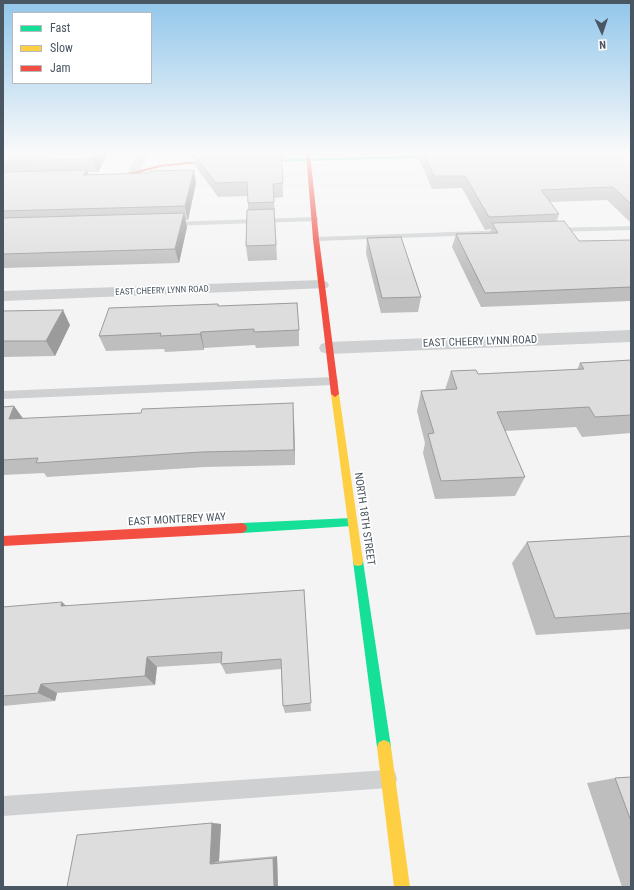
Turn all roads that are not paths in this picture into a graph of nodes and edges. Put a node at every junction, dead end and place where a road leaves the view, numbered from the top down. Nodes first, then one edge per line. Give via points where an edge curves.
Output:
1 (312, 195) edge
2 (314, 219) junction
3 (159, 224) edge
4 (631, 228) edge
5 (543, 231) edge
6 (511, 232) edge
7 (316, 238) junction
8 (321, 285) junction
9 (3, 296) edge
10 (631, 336) edge
11 (328, 348) junction
12 (333, 381) junction
13 (3, 396) edge
14 (352, 522) junction
15 (3, 541) edge
16 (389, 778) junction
17 (3, 806) edge
18 (402, 887) edge

1 - 2 street, NORTH 18TH STREET
2 - 3 lane
2 - 7 street, NORTH 18TH STREET
4 - 5 lane
6 - 7 lane
7 - 8 street, NORTH 18TH STREET
8 - 9 street, EAST CHEERY LYNN ROAD
8 - 11 street, NORTH 18TH STREET
10 - 11 street, EAST CHEERY LYNN ROAD
11 - 12 street, NORTH 18TH STREET
12 - 13 lane
12 - 14 street, NORTH 18TH STREET
14 - 15 street, EAST MONTEREY WAY
14 - 16 street, NORTH 18TH STREET
16 - 17 lane
16 - 18 street, NORTH 18TH STREET

